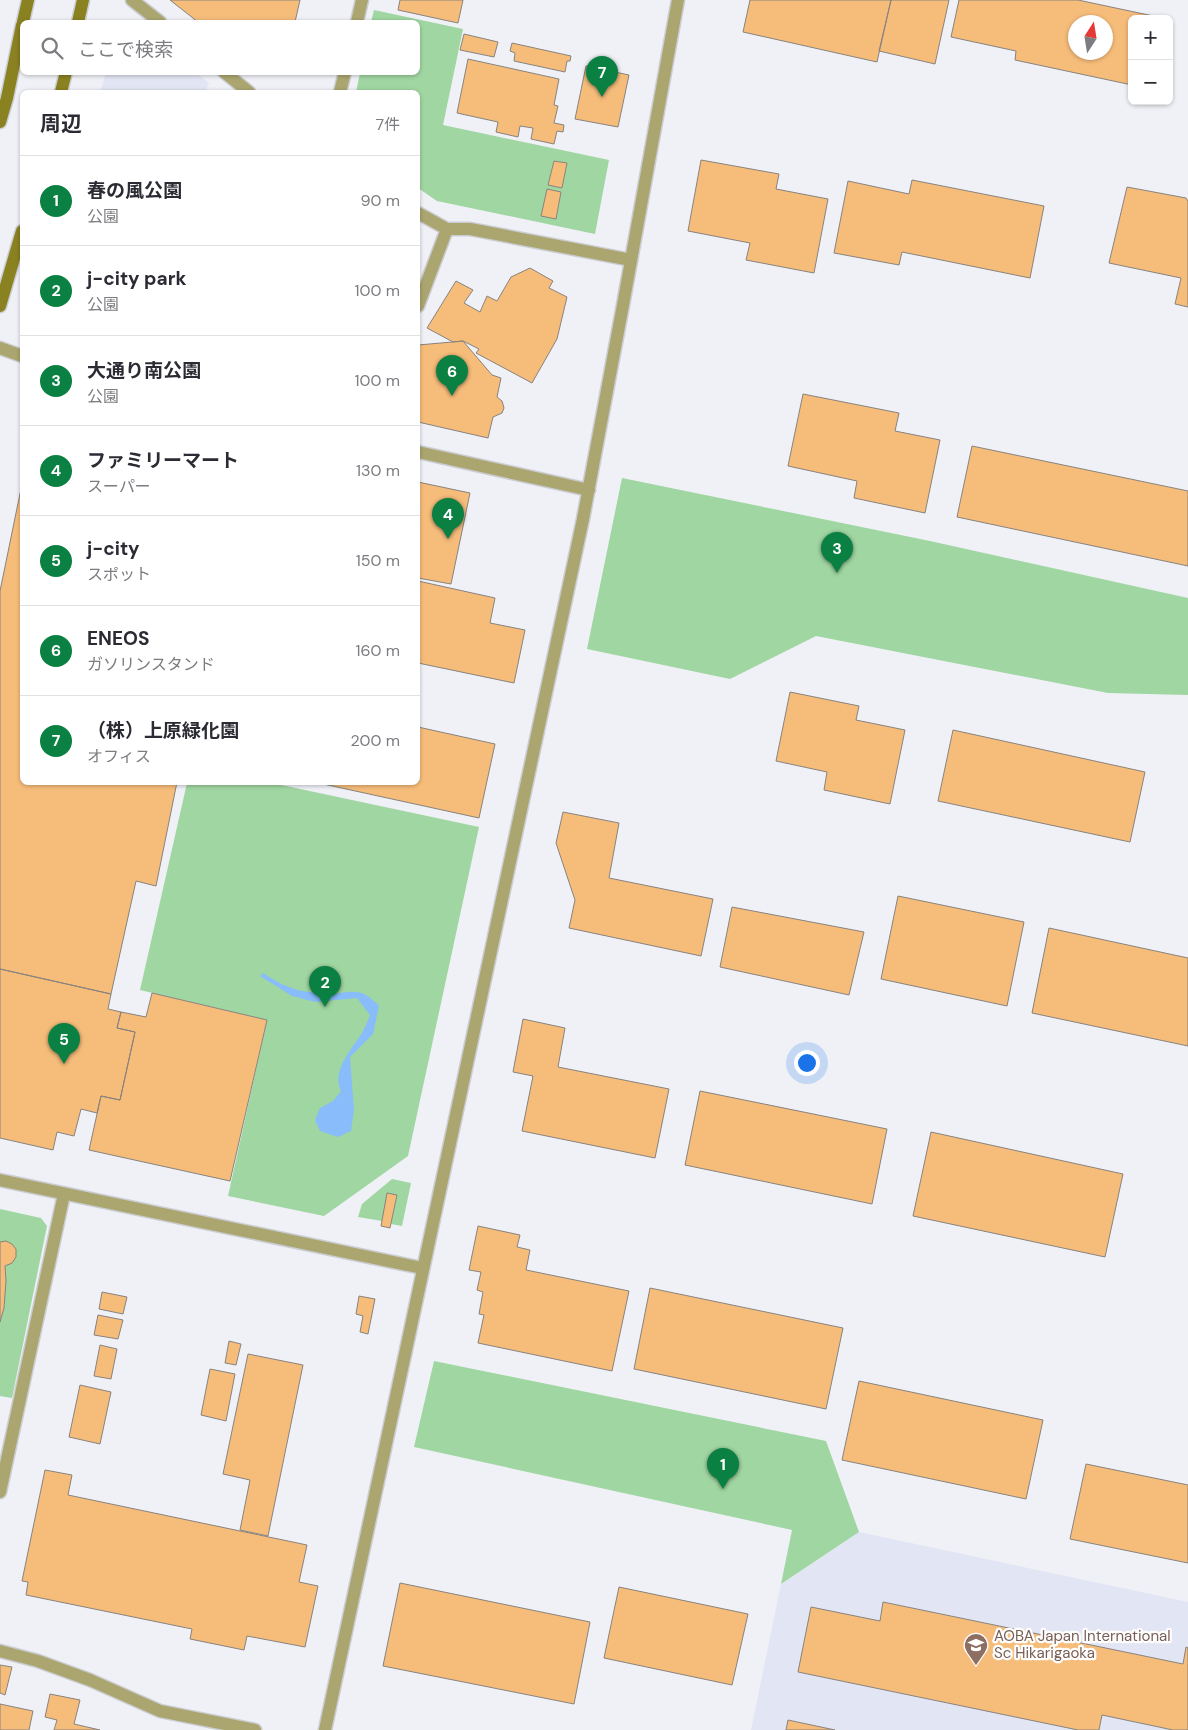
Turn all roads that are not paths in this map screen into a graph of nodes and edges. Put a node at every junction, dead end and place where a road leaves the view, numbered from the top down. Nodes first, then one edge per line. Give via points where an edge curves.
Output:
1 (28, 0) edge
2 (83, 0) edge
3 (132, 0) edge
4 (362, 0) edge
5 (678, 0) edge
6 (24, 20) edge
7 (78, 20) edge
8 (157, 20) edge
9 (357, 20) edge
10 (20, 38) edge
11 (65, 75) edge
12 (228, 75) edge
13 (344, 75) edge
14 (62, 90) edge
15 (246, 90) edge
16 (340, 90) edge
17 (0, 122) edge
18 (420, 214) edge
19 (447, 229) junction
20 (20, 238) edge
21 (631, 260) junction
22 (420, 301) edge
23 (0, 306) edge
24 (0, 348) edge
25 (20, 355) edge
26 (420, 452) edge
27 (588, 490) junction
28 (0, 1180) edge
29 (64, 1194) junction
30 (422, 1268) junction
31 (0, 1492) edge
32 (0, 1651) edge
33 (255, 1730) edge
34 (325, 1730) edge

1 - 6 main road
2 - 7 main road
3 - 8 street
4 - 9 street
5 - 21 street
10 - 17 main road
11 - 14 main road
12 - 15 street
13 - 16 street
18 - 19 street
19 - 21 street via 470,229
19 - 22 street
20 - 23 main road
21 - 27 street
24 - 25 street
26 - 27 street
27 - 30 street
28 - 29 street
29 - 30 street
29 - 31 street
30 - 34 street
32 - 33 street via 90,1680 160,1711

